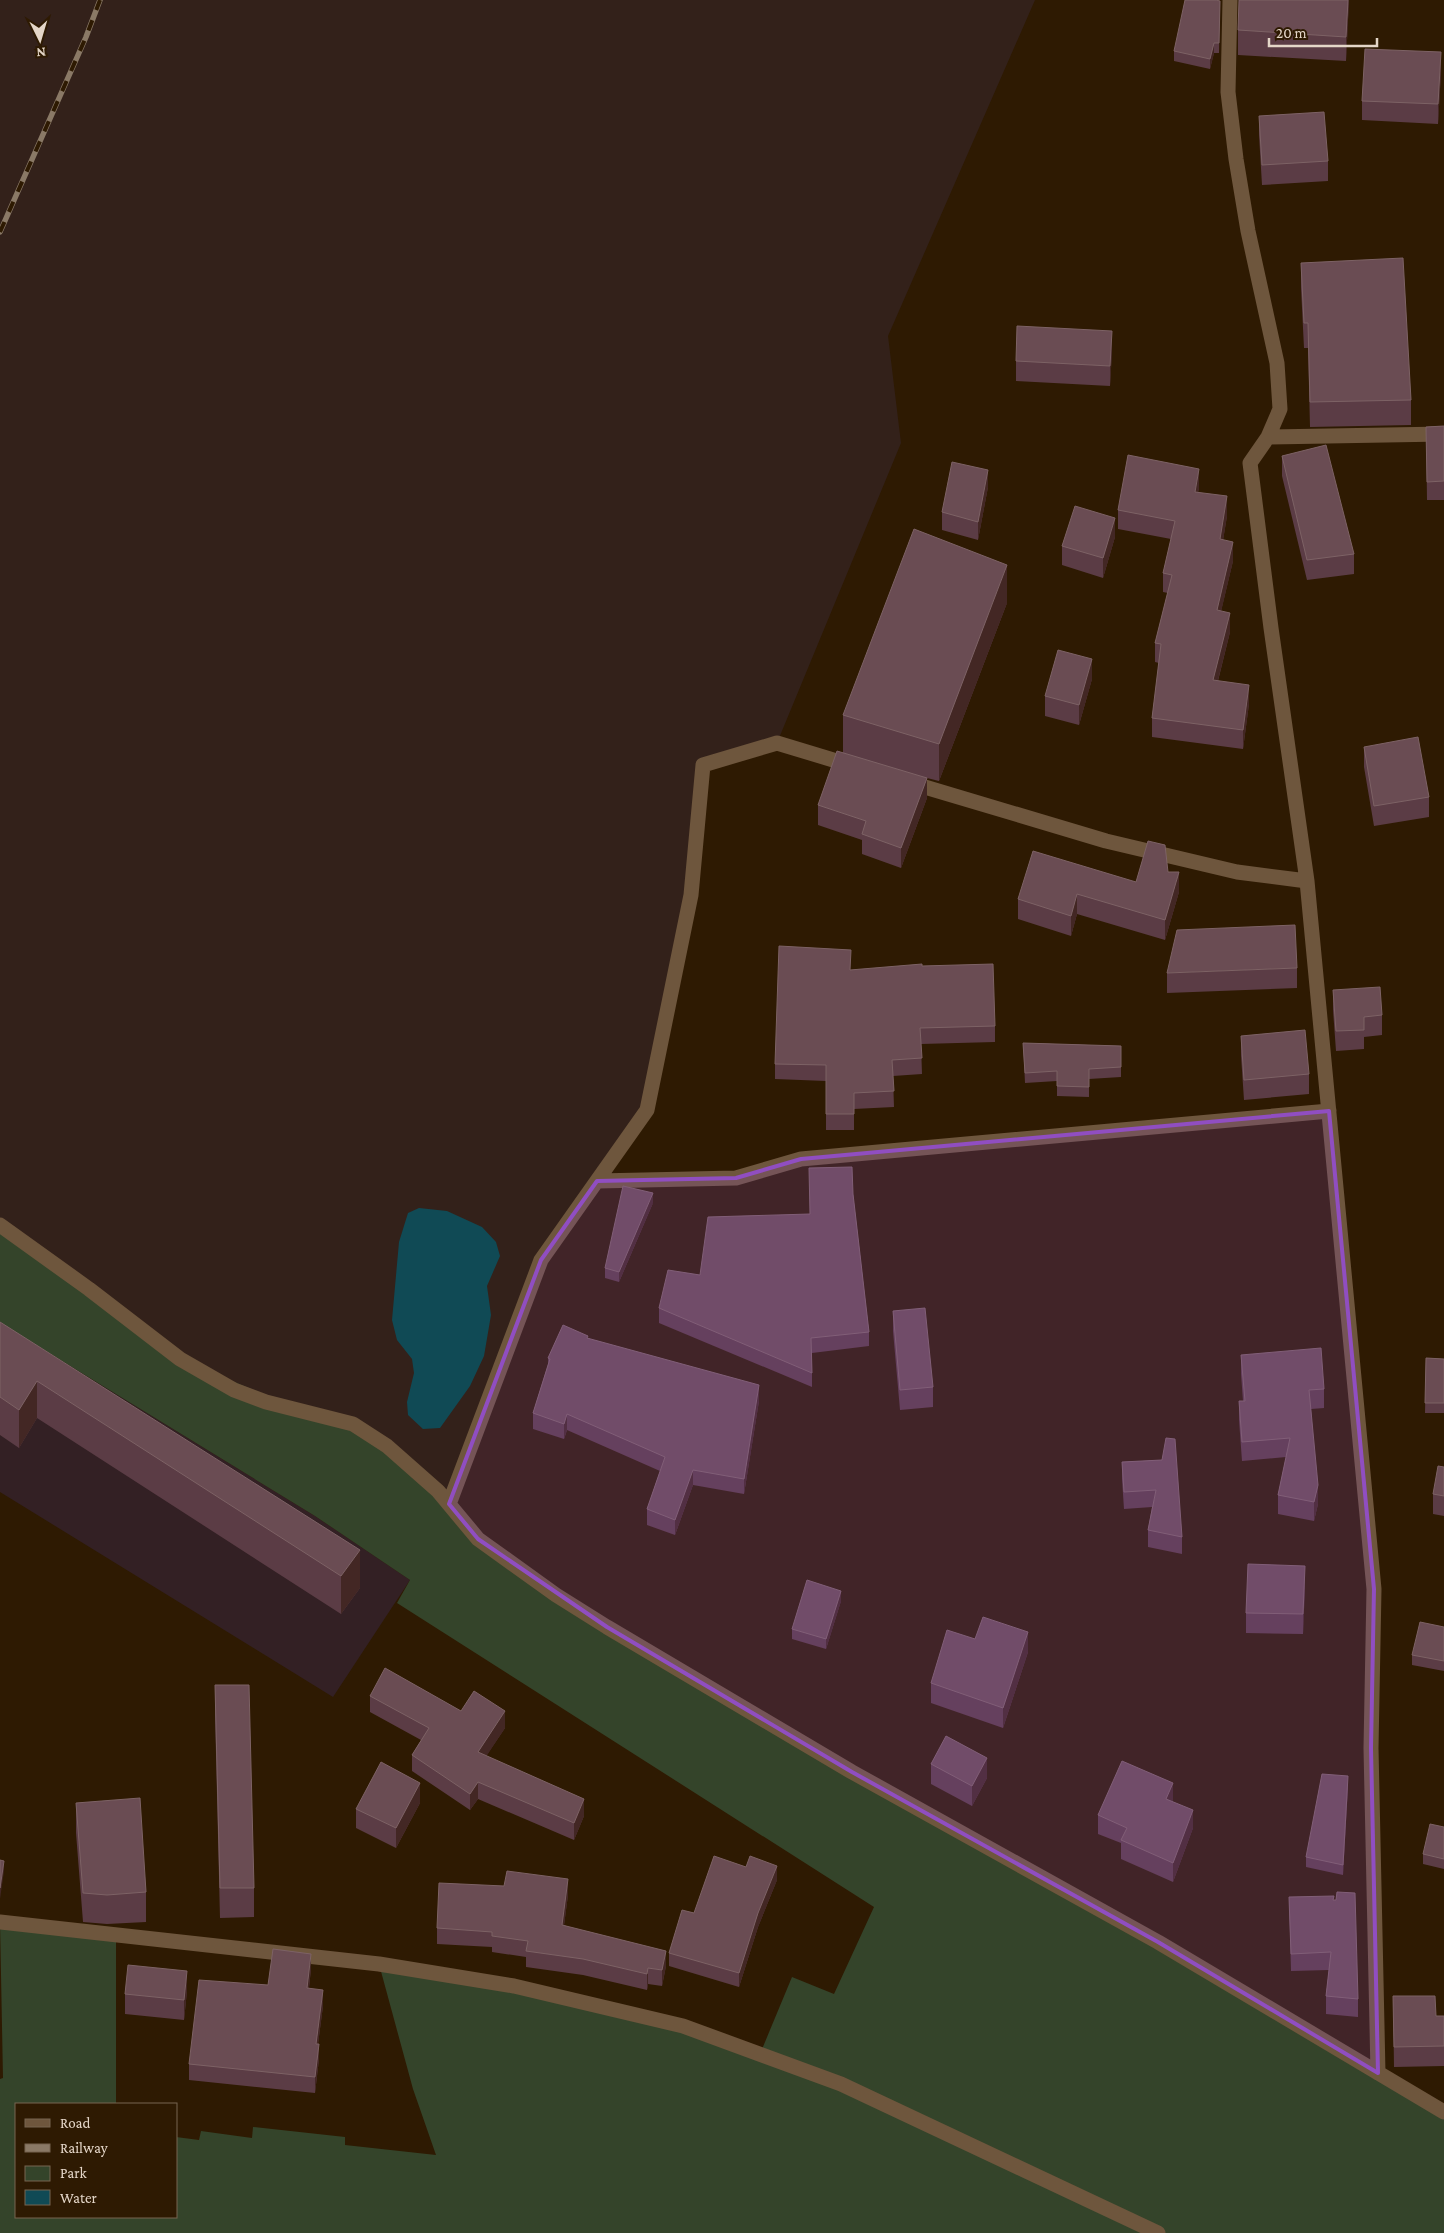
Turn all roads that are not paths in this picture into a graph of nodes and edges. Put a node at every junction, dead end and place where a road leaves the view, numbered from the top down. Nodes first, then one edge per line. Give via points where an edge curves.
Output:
1 (1230, 0) edge
2 (1444, 434) edge
3 (1268, 437) junction
4 (871, 771) edge
5 (890, 777) edge
6 (1307, 881) junction
7 (1329, 1111) junction
8 (597, 1181) junction
9 (0, 1225) edge
10 (449, 1504) junction
11 (0, 1922) edge
12 (1378, 2073) junction
13 (1444, 2112) edge
14 (1158, 2233) edge

1 - 3 street via 1228,92 1236,159 1277,363 1280,409
2 - 3 street
3 - 6 street via 1250,463
4 - 8 street via 778,743 703,765 692,895 647,1110
5 - 6 street via 1106,841 1237,872
6 - 7 street
7 - 8 street via 801,1159 736,1178
7 - 12 street via 1374,1589 1371,1748
8 - 10 street via 541,1260
9 - 10 street via 180,1359 234,1390 266,1402 353,1424 387,1446
10 - 12 street via 478,1539 607,1627 852,1772 1158,1942
11 - 14 street via 379,1964 514,1986 683,2026 841,2084
12 - 13 street

